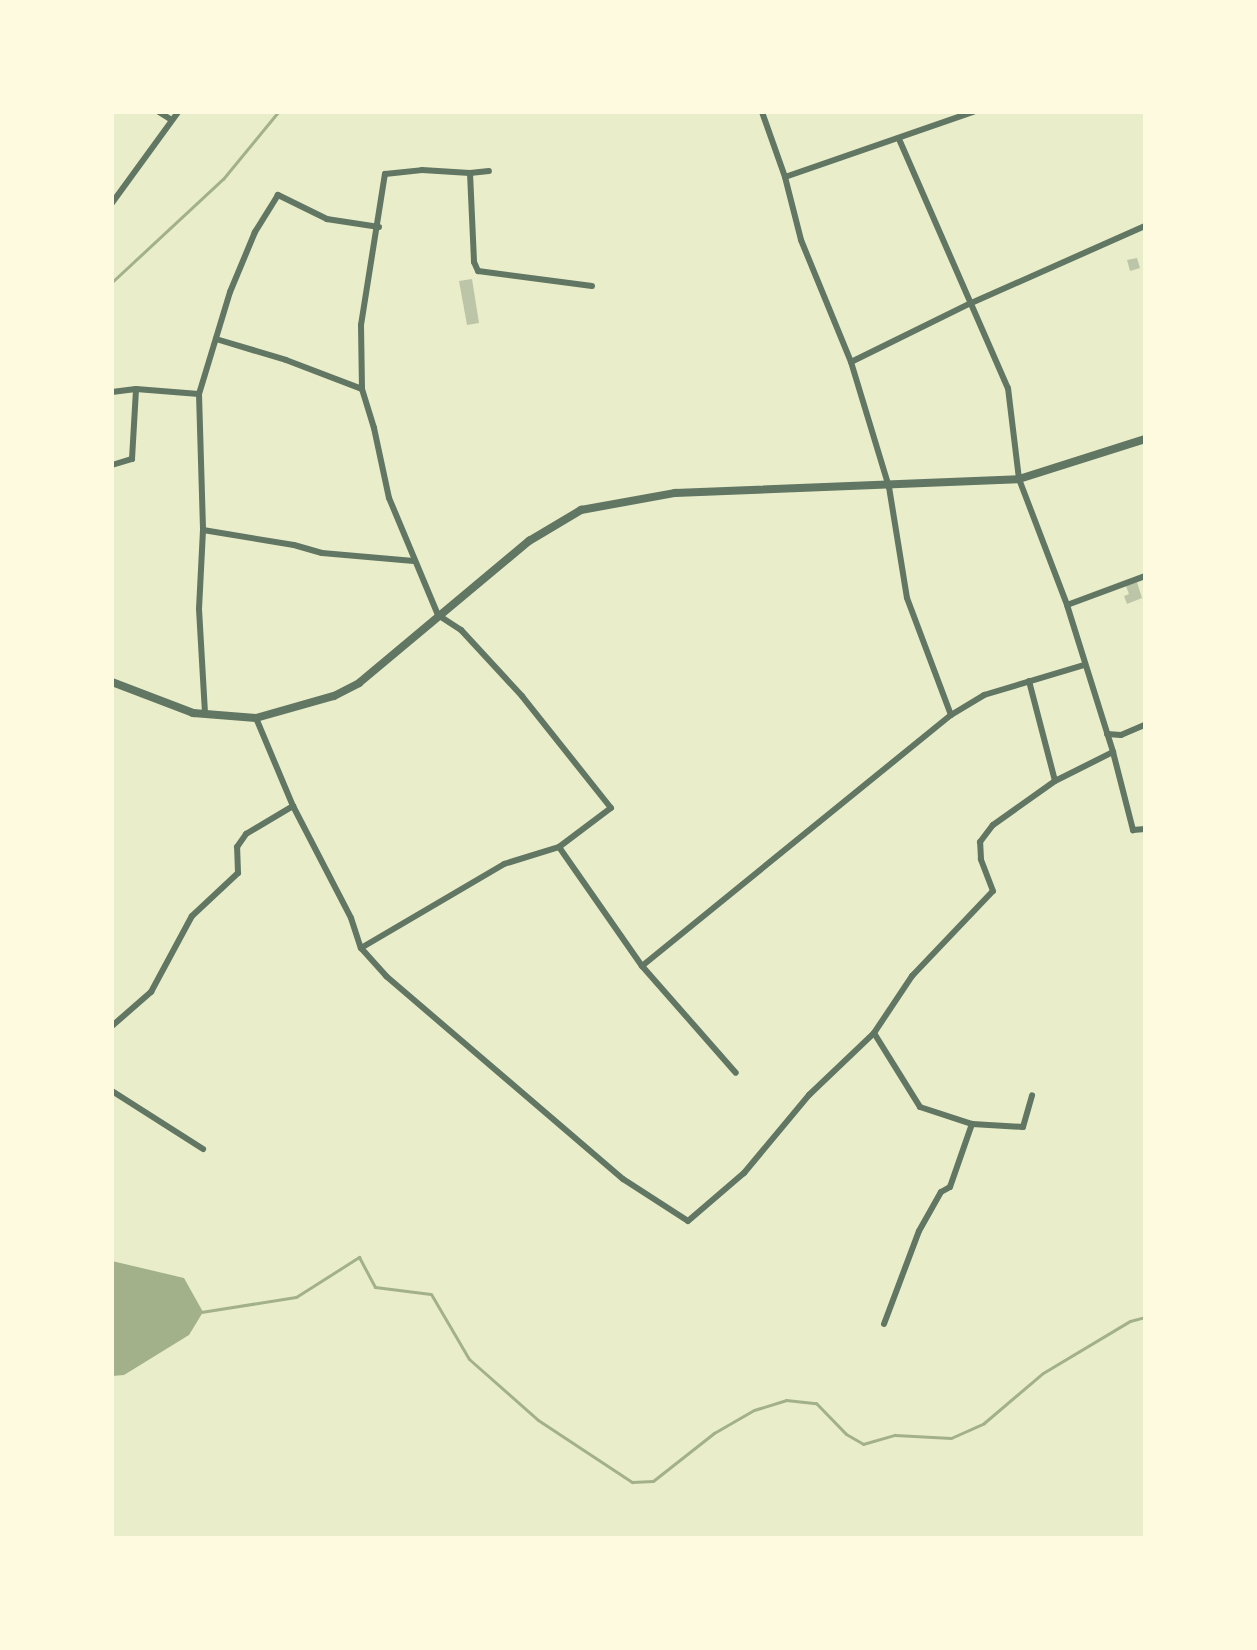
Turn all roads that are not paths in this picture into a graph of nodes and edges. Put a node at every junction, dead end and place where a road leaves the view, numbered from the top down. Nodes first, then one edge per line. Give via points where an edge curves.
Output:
1 (159, 112) edge
2 (178, 112) edge
3 (762, 112) edge
4 (973, 112) edge
5 (172, 120) junction
6 (899, 139) junction
7 (489, 171) dead end
8 (470, 173) junction
9 (785, 177) junction
10 (112, 203) edge
11 (1145, 226) edge
12 (379, 227) junction
13 (592, 286) dead end
14 (969, 304) junction
15 (216, 339) junction
16 (851, 362) junction
17 (136, 389) junction
18 (362, 389) junction
19 (112, 392) edge
20 (199, 394) junction
21 (1145, 439) edge
22 (112, 465) edge
23 (1019, 479) junction
24 (889, 487) junction
25 (203, 530) junction
26 (414, 561) junction
27 (1145, 576) edge
28 (1067, 605) junction
29 (438, 615) junction
30 (1084, 665) junction
31 (1029, 681) junction
32 (112, 682) edge
33 (205, 714) junction
34 (951, 715) junction
35 (256, 718) junction
36 (1145, 725) edge
37 (1107, 734) junction
38 (1113, 752) junction
39 (1055, 781) junction
40 (293, 806) junction
41 (1145, 829) edge
42 (559, 847) junction
43 (361, 948) junction
44 (642, 966) junction
45 (112, 1026) edge
46 (874, 1033) junction
47 (736, 1073) dead end
48 (112, 1091) edge
49 (1032, 1095) dead end
50 (972, 1124) junction
51 (203, 1149) dead end
52 (884, 1324) dead end

1 - 5 street
2 - 5 street
3 - 9 street
4 - 6 street
5 - 10 street
6 - 9 street
6 - 14 street
7 - 8 street
8 - 12 street via 385,174
8 - 13 street via 478,271
9 - 16 street via 801,240
11 - 14 street
12 - 15 street via 327,219 278,195 246,250
12 - 18 street via 361,325
14 - 16 street
14 - 23 street via 1008,388
15 - 18 street
15 - 20 street
16 - 24 street
17 - 19 street
17 - 20 street
17 - 22 street via 132,459
18 - 26 street via 389,498
20 - 25 street
21 - 23 street
23 - 24 street
23 - 28 street
24 - 29 street via 675,493 581,510 529,541
24 - 34 street via 907,598
25 - 26 street via 322,553
25 - 33 street via 199,609
26 - 29 street
27 - 28 street
28 - 30 street
29 - 35 street via 359,683 334,696
29 - 42 street via 461,630 512,685 611,808
30 - 31 street
30 - 37 street
31 - 34 street via 984,695
31 - 39 street
32 - 33 street
33 - 35 street
34 - 44 street
35 - 40 street
36 - 37 street via 1121,735
37 - 38 street
38 - 39 street
38 - 41 street via 1133,830
39 - 46 street via 993,825 980,842 993,891 912,976
40 - 43 street
40 - 45 street via 246,834 237,847 238,873 192,916 151,992
42 - 43 street via 504,864
42 - 44 street
43 - 46 street via 386,976 623,1179 688,1221 744,1173 809,1095
44 - 47 street
46 - 50 street via 920,1107
48 - 51 street
49 - 50 street via 1023,1127
50 - 52 street via 950,1187 941,1192 919,1231

